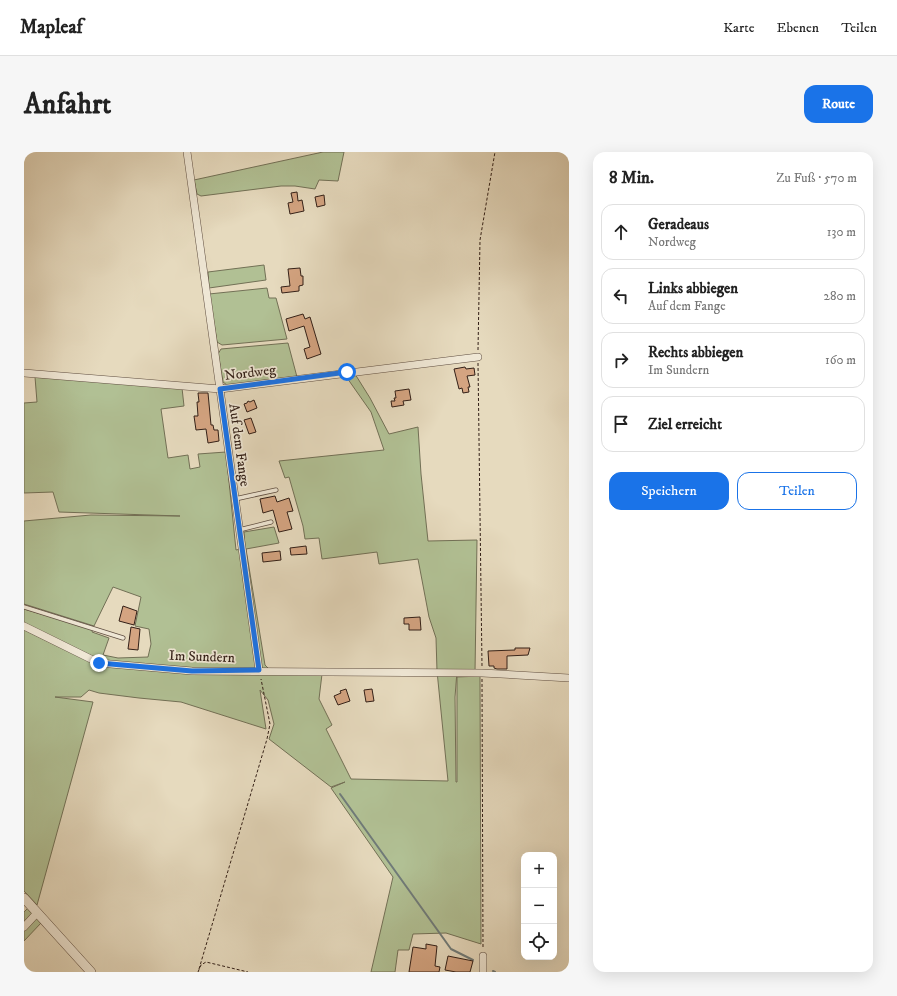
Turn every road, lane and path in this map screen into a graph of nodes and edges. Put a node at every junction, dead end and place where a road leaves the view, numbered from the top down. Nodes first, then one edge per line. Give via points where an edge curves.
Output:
1 (187, 152) edge
2 (495, 152) edge
3 (478, 357) junction
4 (24, 373) edge
5 (220, 389) junction
6 (276, 490) dead end
7 (235, 499) junction
8 (271, 522) dead end
9 (239, 530) junction
10 (24, 607) edge
11 (24, 626) edge
12 (123, 638) dead end
13 (259, 670) junction
14 (483, 673) junction
15 (569, 678) edge
16 (24, 898) edge
17 (37, 913) junction
18 (24, 927) edge
19 (482, 956) joint
20 (199, 969) junction
21 (91, 972) edge
22 (198, 972) edge
23 (248, 972) edge
24 (483, 972) edge

1 - 5 street, Auf dem Fange
2 - 3 path via 480,240
3 - 5 street, Nordweg
3 - 14 path
4 - 5 street, Nordweg
5 - 7 street, Auf dem Fange
6 - 7 lane
7 - 9 street, Auf dem Fange
8 - 9 lane
9 - 13 street, Auf dem Fange
10 - 12 lane
11 - 13 street, Im Sundern via 99,663 192,671
13 - 14 street, Im Sundern
13 - 20 path via 270,724 267,739
14 - 15 street, Im Sundern
14 - 19 path
16 - 17 street
17 - 18 street
17 - 21 street
19 - 24 street
20 - 22 path
20 - 23 path via 206,962

